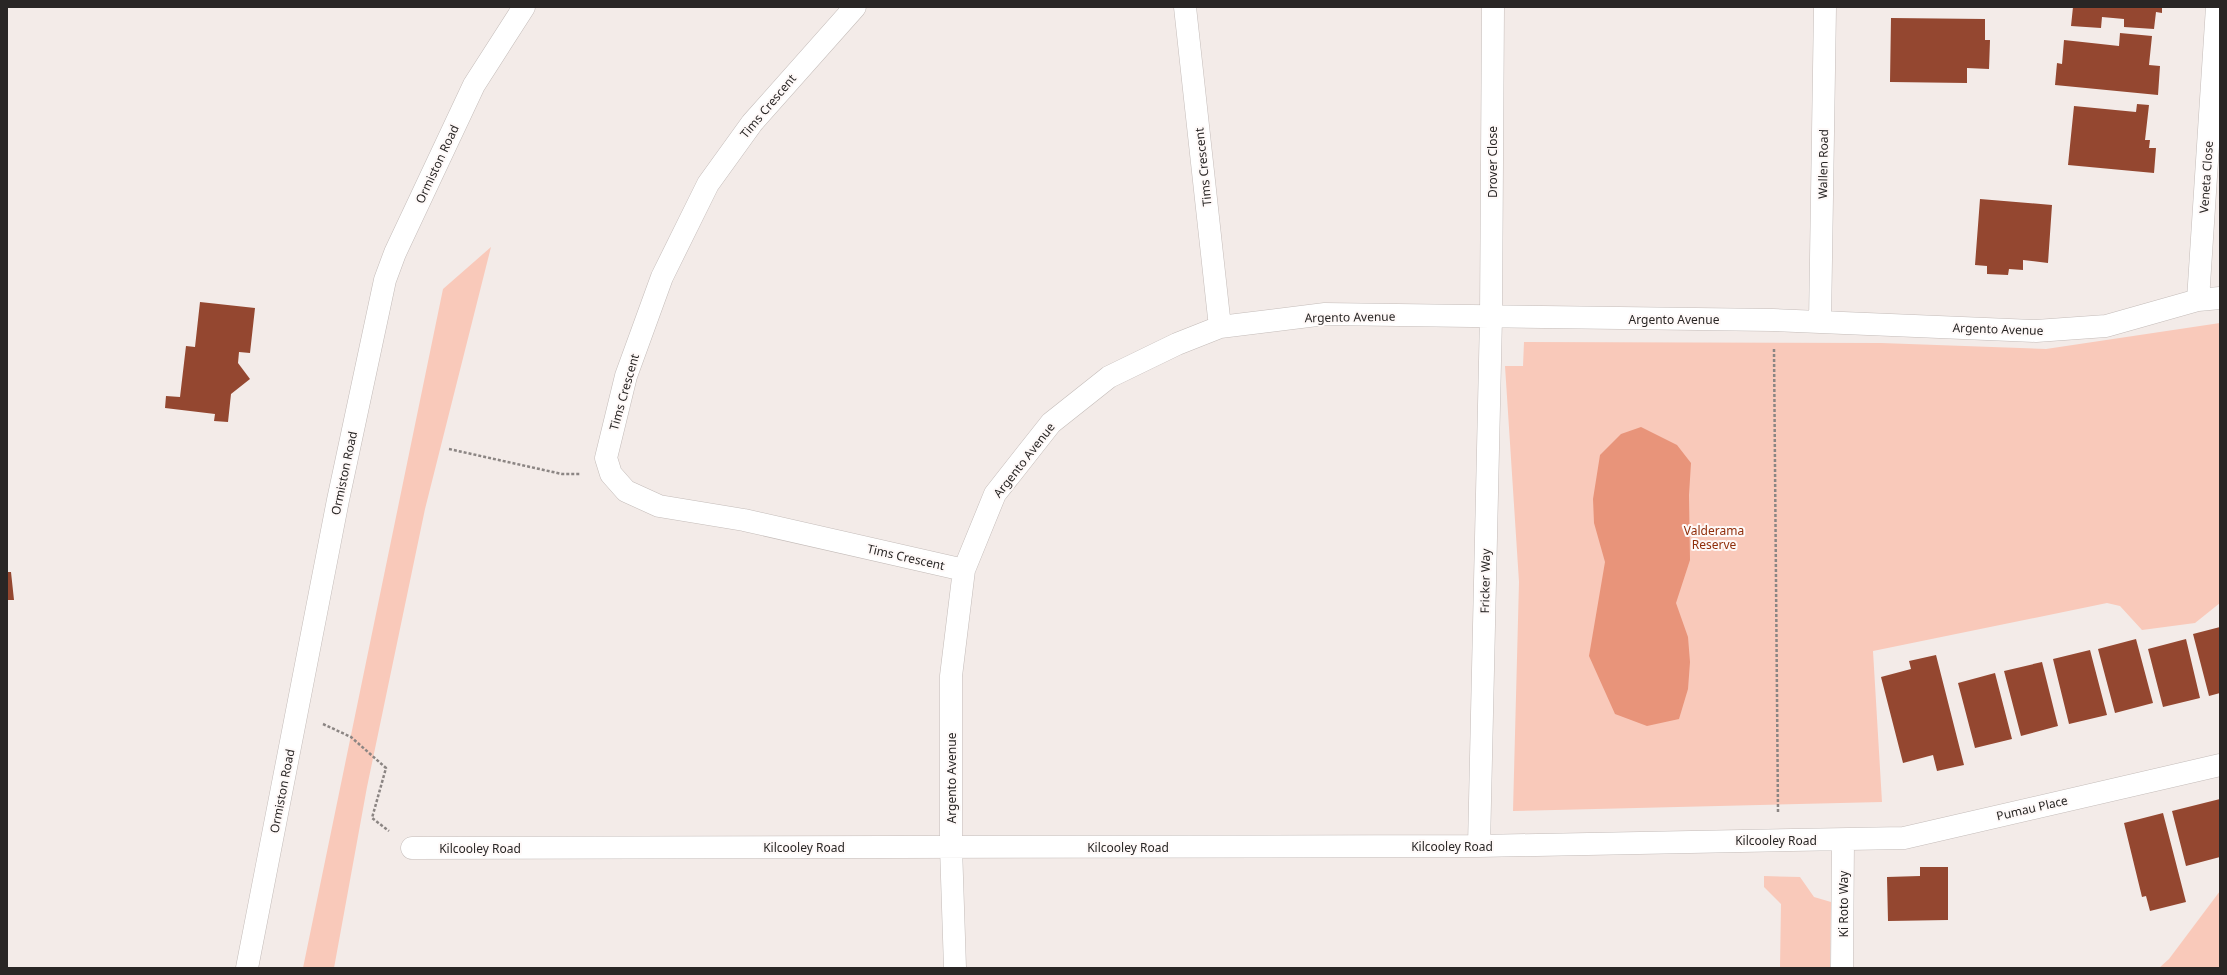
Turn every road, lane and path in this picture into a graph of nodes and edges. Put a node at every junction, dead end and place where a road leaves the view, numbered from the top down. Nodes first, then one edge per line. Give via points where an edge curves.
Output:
1 (524, 7) edge
2 (855, 7) edge
3 (1185, 7) edge
4 (1493, 7) edge
5 (1825, 7) edge
6 (2217, 7) edge
7 (2220, 298) edge
8 (2198, 300) junction
9 (1491, 317) junction
10 (1820, 322) junction
11 (1220, 327) junction
12 (1774, 347) dead end
13 (449, 450) dead end
14 (611, 474) junction
15 (964, 570) junction
16 (297, 712) junction
17 (2220, 764) edge
18 (1778, 815) dead end
19 (1843, 840) junction
20 (1479, 846) junction
21 (951, 847) junction
22 (412, 848) joint
23 (247, 968) edge
24 (955, 968) edge
25 (1842, 968) edge

1 - 16 street, Ormiston Road via 474,85 395,253 385,280 336,508
2 - 14 street, Tims Crescent via 752,124 708,184 662,277 626,376 606,458
3 - 11 street, Tims Crescent
4 - 9 street, Drover Close
5 - 10 street, Wallen Road
6 - 8 street, Veneta Close
7 - 8 street, Argento Avenue
8 - 10 street, Argento Avenue via 2106,326 2036,331
9 - 10 street, Argento Avenue
9 - 11 street, Argento Avenue via 1325,314
9 - 20 street, Fricker Way
11 - 15 street, Argento Avenue via 1177,344 1109,377 1050,423 995,494
12 - 18 path
13 - 14 path via 562,474
14 - 15 street, Tims Crescent via 626,491 659,506 744,520
15 - 21 street, Argento Avenue via 951,676
16 - 22 path via 351,737 386,768 372,818
16 - 23 street, Ormiston Road
17 - 19 street, Pumau Place via 1904,838
19 - 20 street, Kilcooley Road
19 - 25 street, Ki Roto Way
20 - 21 street, Kilcooley Road
21 - 22 street, Kilcooley Road
21 - 24 street, Argento Avenue

